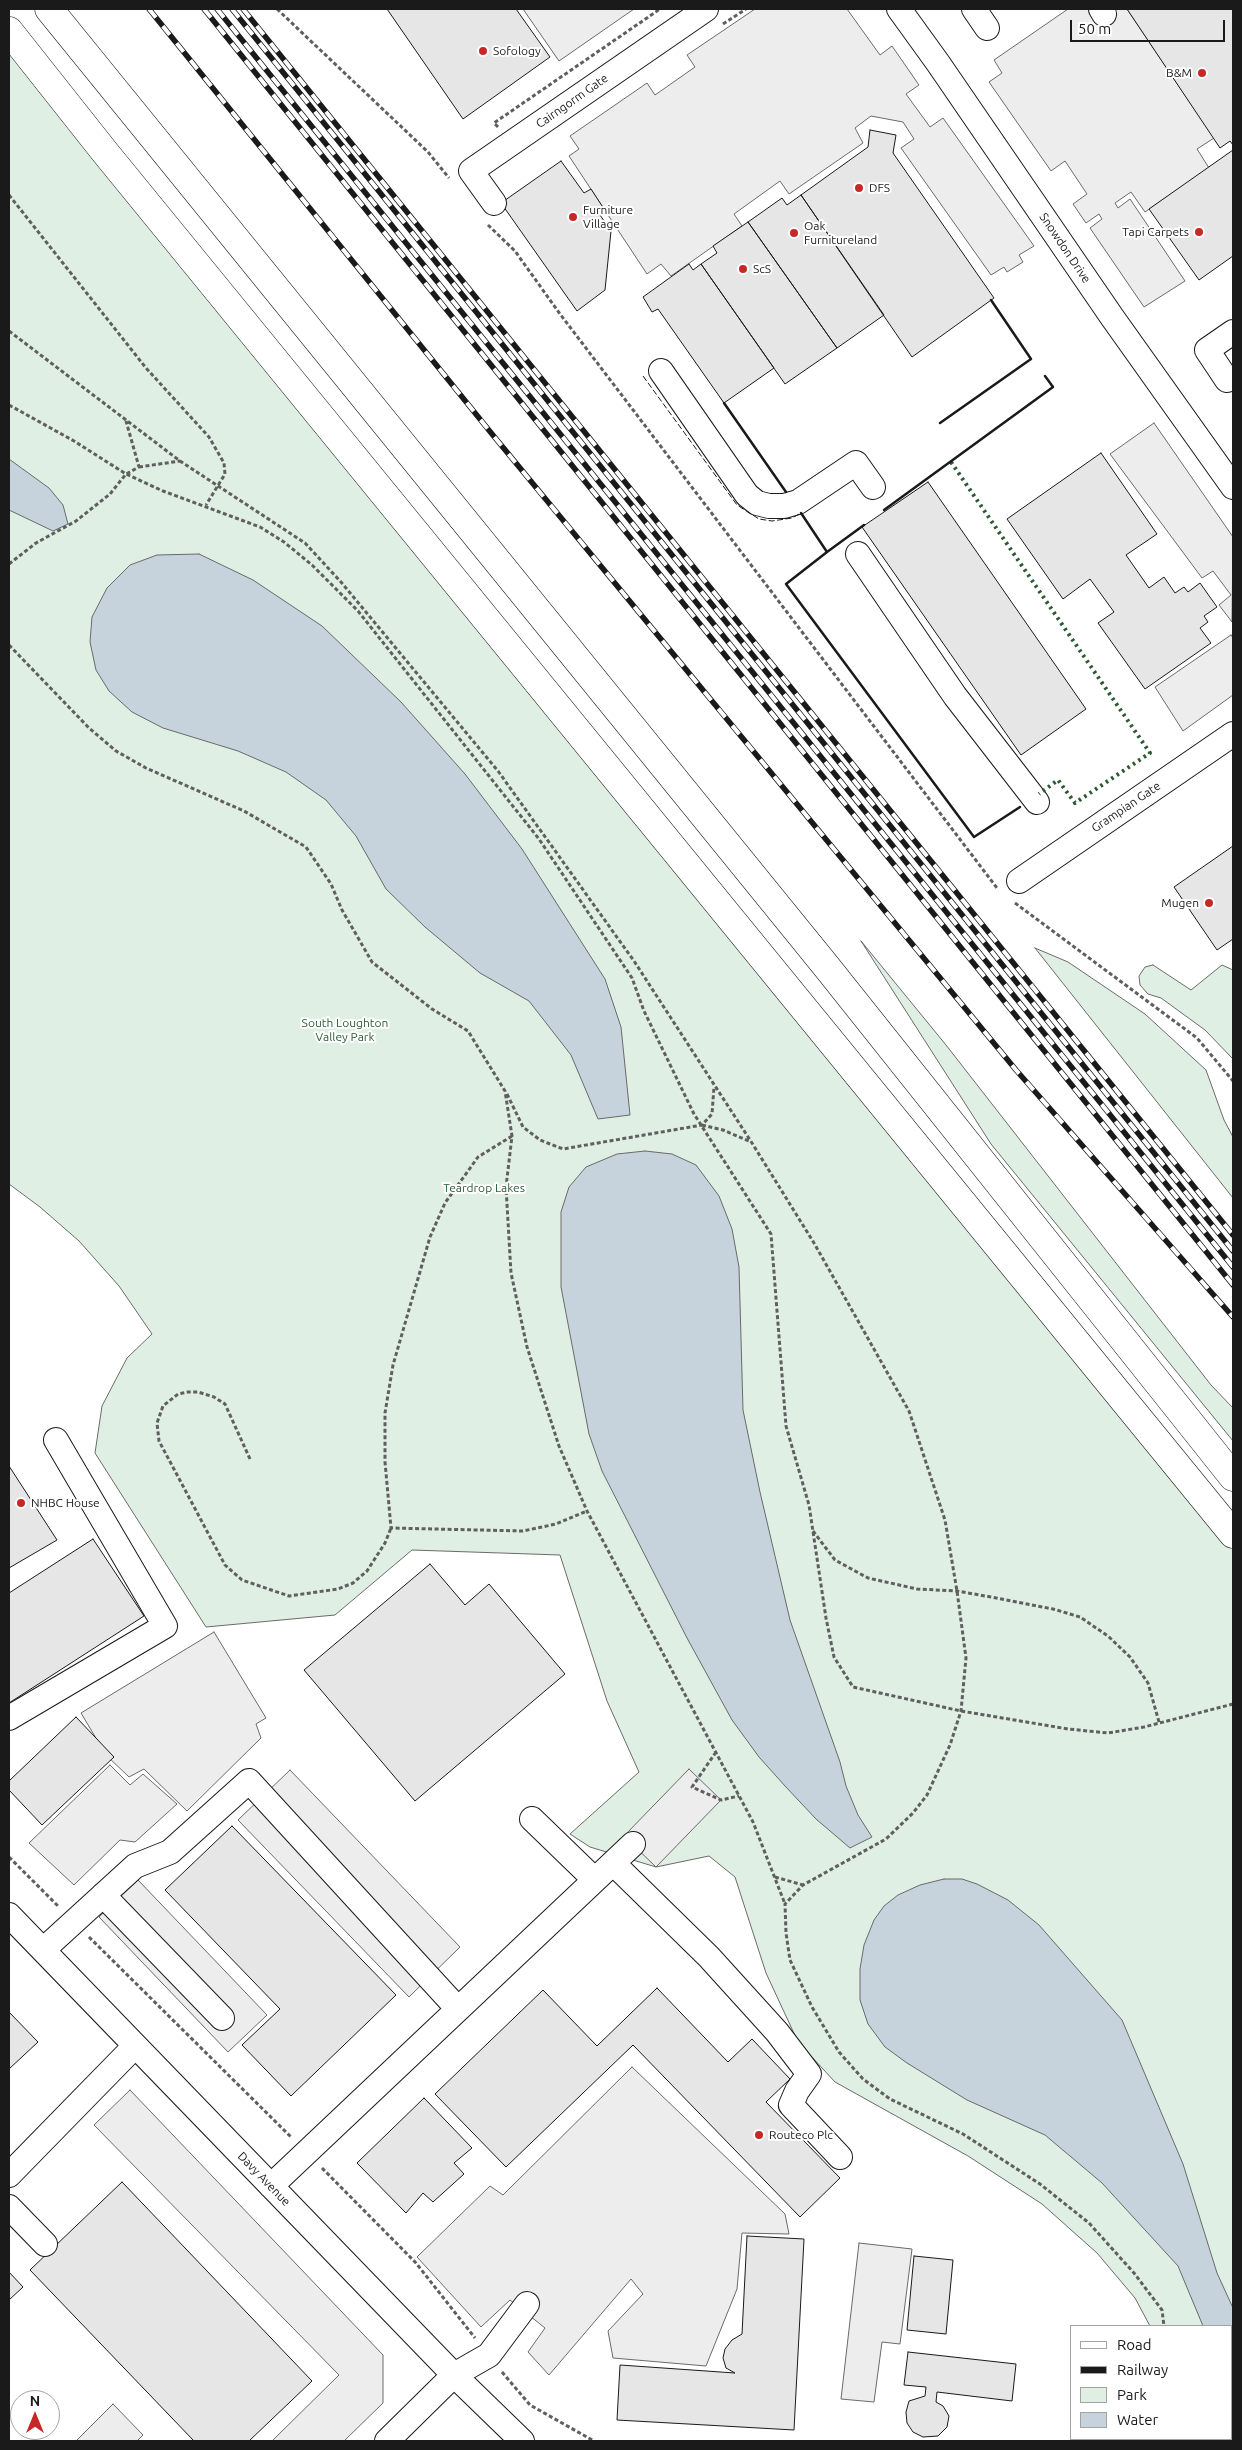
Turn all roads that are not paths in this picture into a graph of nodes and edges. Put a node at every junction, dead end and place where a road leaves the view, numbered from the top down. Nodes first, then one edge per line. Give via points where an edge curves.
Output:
1 (49, 9) edge
2 (706, 9) edge
3 (899, 9) edge
4 (974, 9) edge
5 (987, 28) dead end
6 (9, 31) edge
7 (488, 212) road end
8 (1233, 332) edge
9 (661, 372) dead end
10 (1227, 380) dead end
11 (873, 486) dead end
12 (1233, 487) edge
13 (858, 554) dead end
14 (1233, 734) edge
15 (1037, 802) dead end
16 (1011, 892) road end
17 (56, 1440) dead end
18 (1233, 1476) edge
19 (1233, 1534) edge
20 (9, 1718) edge
21 (532, 1819) dead end
22 (633, 1844) dead end
23 (613, 1863) junction
24 (595, 1880) junction
25 (103, 1895) junction
26 (9, 1915) edge
27 (43, 1950) junction
28 (458, 2009) junction
29 (222, 2018) dead end
30 (135, 2046) junction
31 (840, 2157) dead end
32 (9, 2175) edge
33 (271, 2186) junction
34 (9, 2207) edge
35 (46, 2244) dead end
36 (527, 2304) dead end
37 (454, 2376) junction
38 (387, 2441) edge
39 (522, 2441) edge

1 - 18 highway via 820,958
2 - 7 street, Cairngorm Gate via 471,171
3 - 12 street, Snowdon Drive via 1116,324
4 - 5 street
6 - 19 highway via 116,167
8 - 10 street via 1207,350
9 - 11 street via 747,495 757,503 776,506 798,502 856,463
13 - 15 street via 955,696
14 - 16 street, Grampian Gate
17 - 20 street via 165,1626
21 - 24 street
22 - 23 street
23 - 24 street
23 - 31 street via 708,1957 777,2032 809,2074 791,2106
24 - 28 street
25 - 27 street
25 - 28 street via 135,1866 170,1852 249,1781
25 - 29 street
26 - 27 street, Davy Avenue
27 - 30 street, Davy Avenue
28 - 33 street
30 - 32 street
30 - 33 street, Davy Avenue
33 - 37 street, Davy Avenue
34 - 35 street
36 - 37 street via 489,2356
37 - 38 street
37 - 39 street, Davy Avenue

